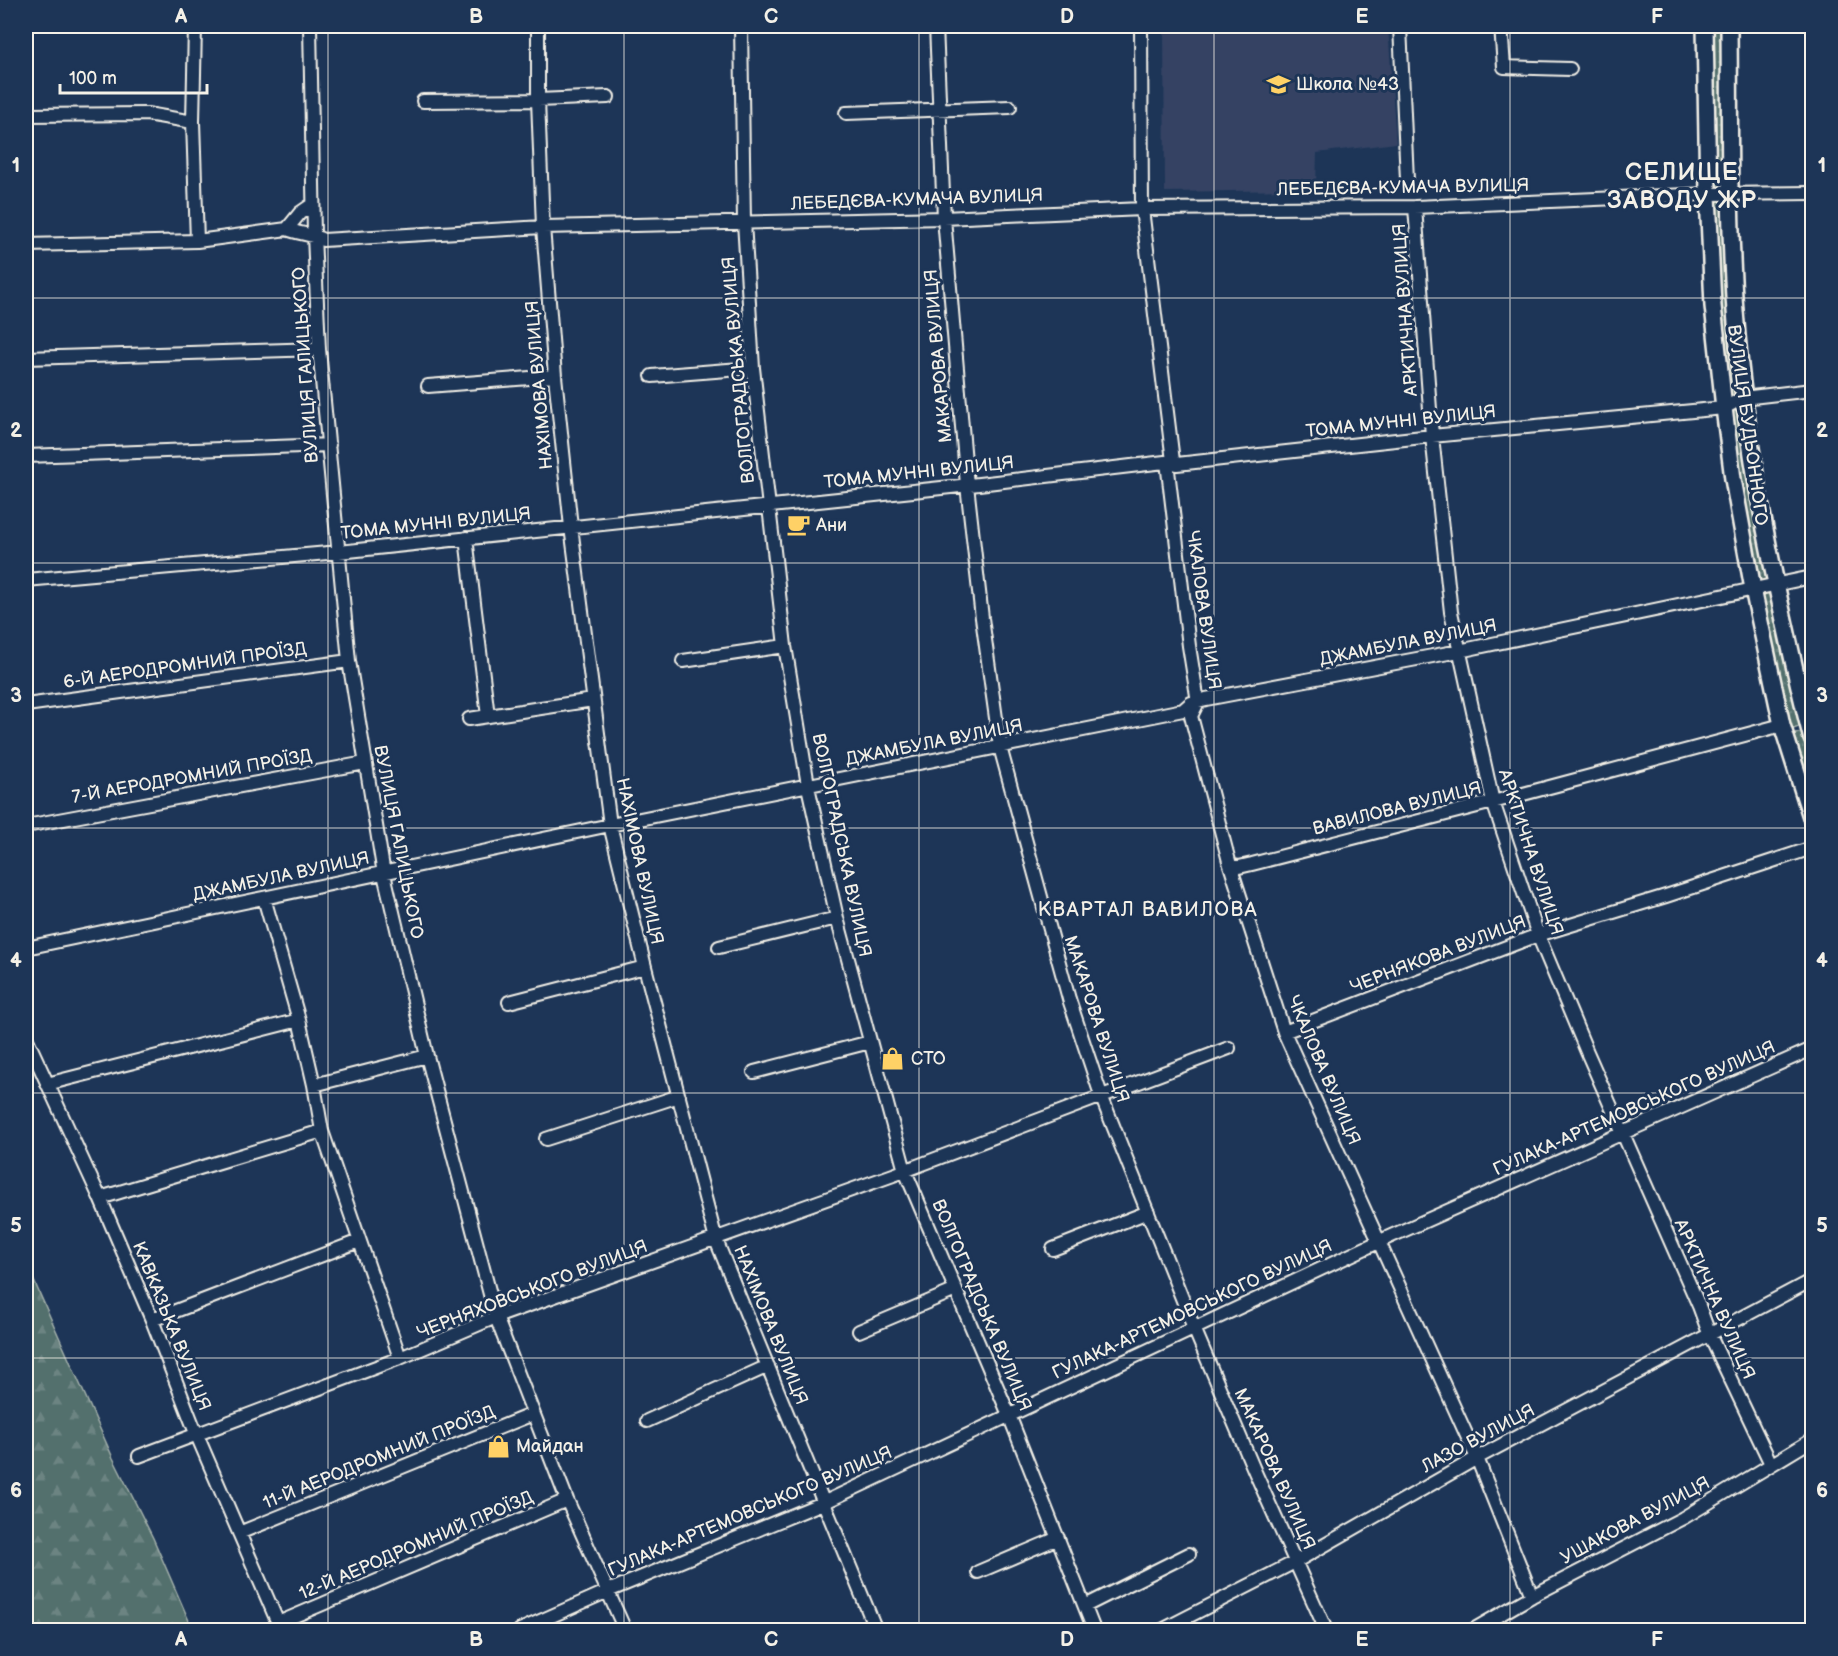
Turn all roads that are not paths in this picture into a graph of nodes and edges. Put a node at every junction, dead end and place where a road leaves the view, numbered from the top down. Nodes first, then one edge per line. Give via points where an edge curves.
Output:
1 (195, 26) edge
2 (310, 26) edge
3 (538, 26) edge
4 (741, 26) edge
5 (936, 26) edge
6 (1141, 26) edge
7 (1400, 26) edge
8 (1501, 26) edge
9 (1706, 26) edge
10 (1730, 26) edge
11 (1570, 69) dead end
12 (608, 97) dead end
13 (538, 100) junction
14 (423, 101) dead end
15 (1010, 107) dead end
16 (938, 110) junction
17 (846, 113) dead end
18 (26, 115) edge
19 (193, 122) junction
20 (1407, 180) dead end
21 (1812, 193) edge
22 (1708, 194) junction
23 (1731, 194) junction
24 (313, 204) junction
25 (1415, 207) junction
26 (1142, 209) junction
27 (944, 218) junction
28 (744, 222) junction
29 (543, 226) junction
30 (287, 229) junction
31 (314, 235) junction
32 (197, 241) junction
33 (26, 244) edge
34 (319, 348) junction
35 (26, 358) edge
36 (753, 368) junction
37 (652, 375) dead end
38 (555, 376) junction
39 (428, 386) dead end
40 (1812, 390) edge
41 (1743, 398) junction
42 (1724, 408) junction
43 (1432, 436) junction
44 (329, 445) junction
45 (26, 456) edge
46 (1170, 462) junction
47 (967, 485) junction
48 (769, 506) junction
49 (571, 526) junction
50 (466, 538) junction
51 (339, 552) junction
52 (1812, 577) edge
53 (26, 580) edge
54 (1776, 585) junction
55 (1754, 590) junction
56 (785, 646) junction
57 (1459, 651) junction
58 (349, 661) junction
59 (682, 661) dead end
60 (593, 700) junction
61 (1198, 702) junction
62 (26, 705) edge
63 (488, 716) junction
64 (1809, 716) edge
65 (469, 719) dead end
66 (1782, 725) junction
67 (1812, 739) edge
68 (1000, 747) junction
69 (365, 763) junction
70 (808, 786) junction
71 (1493, 802) junction
72 (1812, 820) edge
73 (610, 825) junction
74 (26, 826) edge
75 (1812, 848) edge
76 (1230, 865) junction
77 (384, 874) junction
78 (264, 898) junction
79 (837, 918) junction
80 (1538, 935) junction
81 (719, 947) dead end
82 (26, 948) edge
83 (645, 968) junction
84 (509, 1002) dead end
85 (299, 1020) junction
86 (1284, 1032) junction
87 (26, 1037) edge
88 (870, 1042) junction
89 (1229, 1048) dead end
90 (1812, 1049) edge
91 (427, 1056) junction
92 (754, 1072) dead end
93 (47, 1084) junction
94 (314, 1085) junction
95 (680, 1096) junction
96 (1102, 1098) junction
97 (322, 1131) junction
98 (1622, 1132) junction
99 (546, 1139) dead end
100 (904, 1171) junction
101 (100, 1198) junction
102 (1148, 1212) junction
103 (716, 1240) junction
104 (360, 1241) junction
105 (1380, 1241) junction
106 (1053, 1249) dead end
107 (1812, 1280) edge
108 (956, 1290) junction
109 (496, 1317) junction
110 (152, 1320) junction
111 (1194, 1328) junction
112 (859, 1330) dead end
113 (1710, 1336) junction
114 (400, 1358) junction
115 (768, 1366) junction
116 (533, 1414) junction
117 (1010, 1415) junction
118 (646, 1420) dead end
119 (196, 1433) junction
120 (1812, 1440) edge
121 (139, 1456) dead end
122 (1477, 1458) junction
123 (1771, 1464) junction
124 (567, 1500) junction
125 (825, 1502) junction
126 (239, 1533) junction
127 (1058, 1538) junction
128 (1189, 1554) dead end
129 (1295, 1562) junction
130 (978, 1572) dead end
131 (608, 1591) junction
132 (1532, 1596) junction
133 (1085, 1606) junction
134 (279, 1627) edge
135 (520, 1630) edge
136 (626, 1630) edge
137 (876, 1630) edge
138 (1094, 1630) edge
139 (1162, 1630) edge
140 (1326, 1630) edge
141 (1473, 1630) edge

1 - 19 street
2 - 24 street, ВУЛИЦЯ ГАЛИЦЬКОГО
3 - 13 street, НАХІМОВА ВУЛИЦЯ
4 - 28 street, ВОЛГОГРАДСЬКА ВУЛИЦЯ
5 - 16 street, МАКАРОВА ВУЛИЦЯ
6 - 26 street, ЧКАЛОВА ВУЛИЦЯ
7 - 20 street
8 - 11 street via 1504,66
9 - 22 main road, ВУЛИЦЯ БУДЬОННОГО
10 - 23 main road, ВУЛИЦЯ БУДЬОННОГО
12 - 13 street
13 - 14 street
13 - 29 street, НАХІМОВА ВУЛИЦЯ
15 - 16 street
16 - 17 street
16 - 27 street, МАКАРОВА ВУЛИЦЯ
18 - 19 street via 147,114
19 - 32 street
21 - 23 street, ЛЕБЕДЄВА-КУМАЧА ВУЛИЦЯ
22 - 23 street, ЛЕБЕДЄВА-КУМАЧА ВУЛИЦЯ
22 - 25 street, ЛЕБЕДЄВА-КУМАЧА ВУЛИЦЯ
22 - 42 main road, ВУЛИЦЯ БУДЬОННОГО via 1713,306
23 - 41 main road, ВУЛИЦЯ БУДЬОННОГО
24 - 30 street
24 - 31 street, ВУЛИЦЯ ГАЛИЦЬКОГО
25 - 26 street, ЛЕБЕДЄВА-КУМАЧА ВУЛИЦЯ
25 - 43 street, АРКТИЧНА ВУЛИЦЯ
26 - 27 street, ЛЕБЕДЄВА-КУМАЧА ВУЛИЦЯ
26 - 46 street, ЧКАЛОВА ВУЛИЦЯ
27 - 28 street, ЛЕБЕДЄВА-КУМАЧА ВУЛИЦЯ
27 - 47 street, МАКАРОВА ВУЛИЦЯ
28 - 29 street, ЛЕБЕДЄВА-КУМАЧА ВУЛИЦЯ
28 - 36 street, ВОЛГОГРАДСЬКА ВУЛИЦЯ
29 - 31 street, ЛЕБЕДЄВА-КУМАЧА ВУЛИЦЯ via 323,240
29 - 38 street, НАХІМОВА ВУЛИЦЯ
30 - 31 street, ЛЕБЕДЄВА-КУМАЧА ВУЛИЦЯ
30 - 32 street, ЛЕБЕДЄВА-КУМАЧА ВУЛИЦЯ
31 - 34 street, ВУЛИЦЯ ГАЛИЦЬКОГО
32 - 33 street, ЛЕБЕДЄВА-КУМАЧА ВУЛИЦЯ
34 - 35 street
34 - 44 street, ВУЛИЦЯ ГАЛИЦЬКОГО
36 - 37 street
36 - 48 street, ВОЛГОГРАДСЬКА ВУЛИЦЯ
38 - 39 street
38 - 49 street, НАХІМОВА ВУЛИЦЯ
40 - 41 street, ТОМА МУННІ ВУЛИЦЯ
41 - 42 street, ТОМА МУННІ ВУЛИЦЯ
41 - 54 main road, ВУЛИЦЯ БУДЬОННОГО
42 - 43 street, ТОМА МУННІ ВУЛИЦЯ
42 - 55 main road, ВУЛИЦЯ БУДЬОННОГО
43 - 46 street, ТОМА МУННІ ВУЛИЦЯ
43 - 57 street, АРКТИЧНА ВУЛИЦЯ via 1451,612
44 - 45 street
44 - 51 street, ВУЛИЦЯ ГАЛИЦЬКОГО
46 - 47 street, ТОМА МУННІ ВУЛИЦЯ
46 - 61 street, ЧКАЛОВА ВУЛИЦЯ
47 - 48 street, ТОМА МУННІ ВУЛИЦЯ
47 - 68 street, МАКАРОВА ВУЛИЦЯ
48 - 49 street, ТОМА МУННІ ВУЛИЦЯ
48 - 56 street, ВОЛГОГРАДСЬКА ВУЛИЦЯ
49 - 50 street, ТОМА МУННІ ВУЛИЦЯ
49 - 60 street, НАХІМОВА ВУЛИЦЯ
50 - 51 street, ТОМА МУННІ ВУЛИЦЯ
50 - 63 street
51 - 53 street, ТОМА МУННІ ВУЛИЦЯ
51 - 58 street, ВУЛИЦЯ ГАЛИЦЬКОГО
52 - 54 street, ДЖАМБУЛА ВУЛИЦЯ
54 - 55 street, ДЖАМБУЛА ВУЛИЦЯ
54 - 64 main road, ВУЛИЦЯ БУДЬОННОГО
55 - 57 street, ДЖАМБУЛА ВУЛИЦЯ
55 - 66 main road, ВУЛИЦЯ БУДЬОННОГО
56 - 59 street
56 - 70 street, ВОЛГОГРАДСЬКА ВУЛИЦЯ
57 - 61 street, ДЖАМБУЛА ВУЛИЦЯ
57 - 71 street, АРКТИЧНА ВУЛИЦЯ
58 - 62 street, 6-Й АЕРОДРОМНИЙ ПРОЇЗД
58 - 69 street, ВУЛИЦЯ ГАЛИЦЬКОГО
60 - 63 street
60 - 73 street, НАХІМОВА ВУЛИЦЯ
61 - 68 street, ДЖАМБУЛА ВУЛИЦЯ via 1183,710
61 - 76 street, ЧКАЛОВА ВУЛИЦЯ via 1191,716
63 - 65 street
64 - 67 main road, ВУЛИЦЯ БУДЬОННОГО
66 - 71 street, ВАВИЛОВА ВУЛИЦЯ
66 - 72 main road, ВУЛИЦЯ БУДЬОННОГО
68 - 70 street, ДЖАМБУЛА ВУЛИЦЯ
68 - 96 street, МАКАРОВА ВУЛИЦЯ via 1068,999
69 - 74 street, 7-Й АЕРОДРОМНИЙ ПРОЇЗД
69 - 77 street, ВУЛИЦЯ ГАЛИЦЬКОГО
70 - 73 street, ДЖАМБУЛА ВУЛИЦЯ
70 - 79 street, ВОЛГОГРАДСЬКА ВУЛИЦЯ
71 - 76 street, ВАВИЛОВА ВУЛИЦЯ via 1239,867
71 - 80 street, АРКТИЧНА ВУЛИЦЯ
73 - 77 street, ДЖАМБУЛА ВУЛИЦЯ
73 - 83 street, НАХІМОВА ВУЛИЦЯ
75 - 80 street, ЧЕРНЯКОВА ВУЛИЦЯ
76 - 86 street, ЧКАЛОВА ВУЛИЦЯ
77 - 78 street, ДЖАМБУЛА ВУЛИЦЯ
77 - 91 street, ВУЛИЦЯ ГАЛИЦЬКОГО
78 - 82 street, ДЖАМБУЛА ВУЛИЦЯ
78 - 85 street
79 - 81 street
79 - 88 street, ВОЛГОГРАДСЬКА ВУЛИЦЯ
80 - 86 street, ЧЕРНЯКОВА ВУЛИЦЯ
80 - 98 street, АРКТИЧНА ВУЛИЦЯ
83 - 84 street
83 - 95 street, НАХІМОВА ВУЛИЦЯ
85 - 93 street
85 - 94 street
86 - 105 street, ЧКАЛОВА ВУЛИЦЯ
87 - 93 street, КАВКАЗЬКА ВУЛИЦЯ
88 - 92 street
88 - 100 street, ВОЛГОГРАДСЬКА ВУЛИЦЯ
89 - 96 street
90 - 98 street, ГУЛАКА-АРТЕМОВСЬКОГО ВУЛИЦЯ
91 - 94 street
91 - 109 street, ВУЛИЦЯ ГАЛИЦЬКОГО
93 - 101 street, КАВКАЗЬКА ВУЛИЦЯ
94 - 97 street
95 - 99 street
95 - 103 street, НАХІМОВА ВУЛИЦЯ
96 - 100 street
96 - 102 street, МАКАРОВА ВУЛИЦЯ
97 - 101 street
97 - 104 street
98 - 105 street, ГУЛАКА-АРТЕМОВСЬКОГО ВУЛИЦЯ
98 - 113 street, АРКТИЧНА ВУЛИЦЯ
100 - 103 street, ЧЕРНЯХОВСЬКОГО ВУЛИЦЯ
100 - 108 street, ВОЛГОГРАДСЬКА ВУЛИЦЯ
101 - 110 street, КАВКАЗЬКА ВУЛИЦЯ
102 - 106 street
102 - 111 street, МАКАРОВА ВУЛИЦЯ
103 - 109 street, ЧЕРНЯХОВСЬКОГО ВУЛИЦЯ
103 - 115 street, НАХІМОВА ВУЛИЦЯ
104 - 110 street
104 - 114 street
105 - 111 street, ГУЛАКА-АРТЕМОВСЬКОГО ВУЛИЦЯ
105 - 122 street, ЧКАЛОВА ВУЛИЦЯ
107 - 113 street, ЛАЗО ВУЛИЦЯ
108 - 112 street
108 - 117 street, ВОЛГОГРАДСЬКА ВУЛИЦЯ
109 - 114 street, ЧЕРНЯХОВСЬКОГО ВУЛИЦЯ
109 - 116 street, ВУЛИЦЯ ГАЛИЦЬКОГО
110 - 119 street, КАВКАЗЬКА ВУЛИЦЯ
111 - 117 street, ГУЛАКА-АРТЕМОВСЬКОГО ВУЛИЦЯ
111 - 129 street, МАКАРОВА ВУЛИЦЯ
113 - 122 street, ЛАЗО ВУЛИЦЯ
113 - 123 street, АРКТИЧНА ВУЛИЦЯ
114 - 119 street, ЧЕРНЯХОВСЬКОГО ВУЛИЦЯ
115 - 118 street
115 - 125 street, НАХІМОВА ВУЛИЦЯ
116 - 124 street, ВУЛИЦЯ ГАЛИЦЬКОГО
116 - 126 street, 11-Й АЕРОДРОМНИЙ ПРОЇЗД
117 - 125 street, ГУЛАКА-АРТЕМОВСЬКОГО ВУЛИЦЯ
117 - 127 street, ВОЛГОГРАДСЬКА ВУЛИЦЯ
119 - 121 street, ЧЕРНЯХОВСЬКОГО ВУЛИЦЯ
119 - 126 street, КАВКАЗЬКА ВУЛИЦЯ
120 - 123 street, УШАКОВА ВУЛИЦЯ
122 - 129 street, ЛАЗО ВУЛИЦЯ
122 - 132 street, ЧКАЛОВА ВУЛИЦЯ
123 - 132 street, УШАКОВА ВУЛИЦЯ via 1683,1518
124 - 131 street, ВУЛИЦЯ ГАЛИЦЬКОГО
124 - 134 street, 12-Й АЕРОДРОМНИЙ ПРОЇЗД
125 - 131 street, ГУЛАКА-АРТЕМОВСЬКОГО ВУЛИЦЯ
125 - 137 street, НАХІМОВА ВУЛИЦЯ
126 - 134 street, КАВКАЗЬКА ВУЛИЦЯ
127 - 130 street
127 - 133 street, ВОЛГОГРАДСЬКА ВУЛИЦЯ
128 - 133 street
129 - 139 street, ЛАЗО ВУЛИЦЯ
129 - 140 street, МАКАРОВА ВУЛИЦЯ
131 - 135 street, ГУЛАКА-АРТЕМОВСЬКОГО ВУЛИЦЯ
131 - 136 street, ВУЛИЦЯ ГАЛИЦЬКОГО
132 - 141 street, УШАКОВА ВУЛИЦЯ
133 - 138 street, ВОЛГОГРАДСЬКА ВУЛИЦЯ

